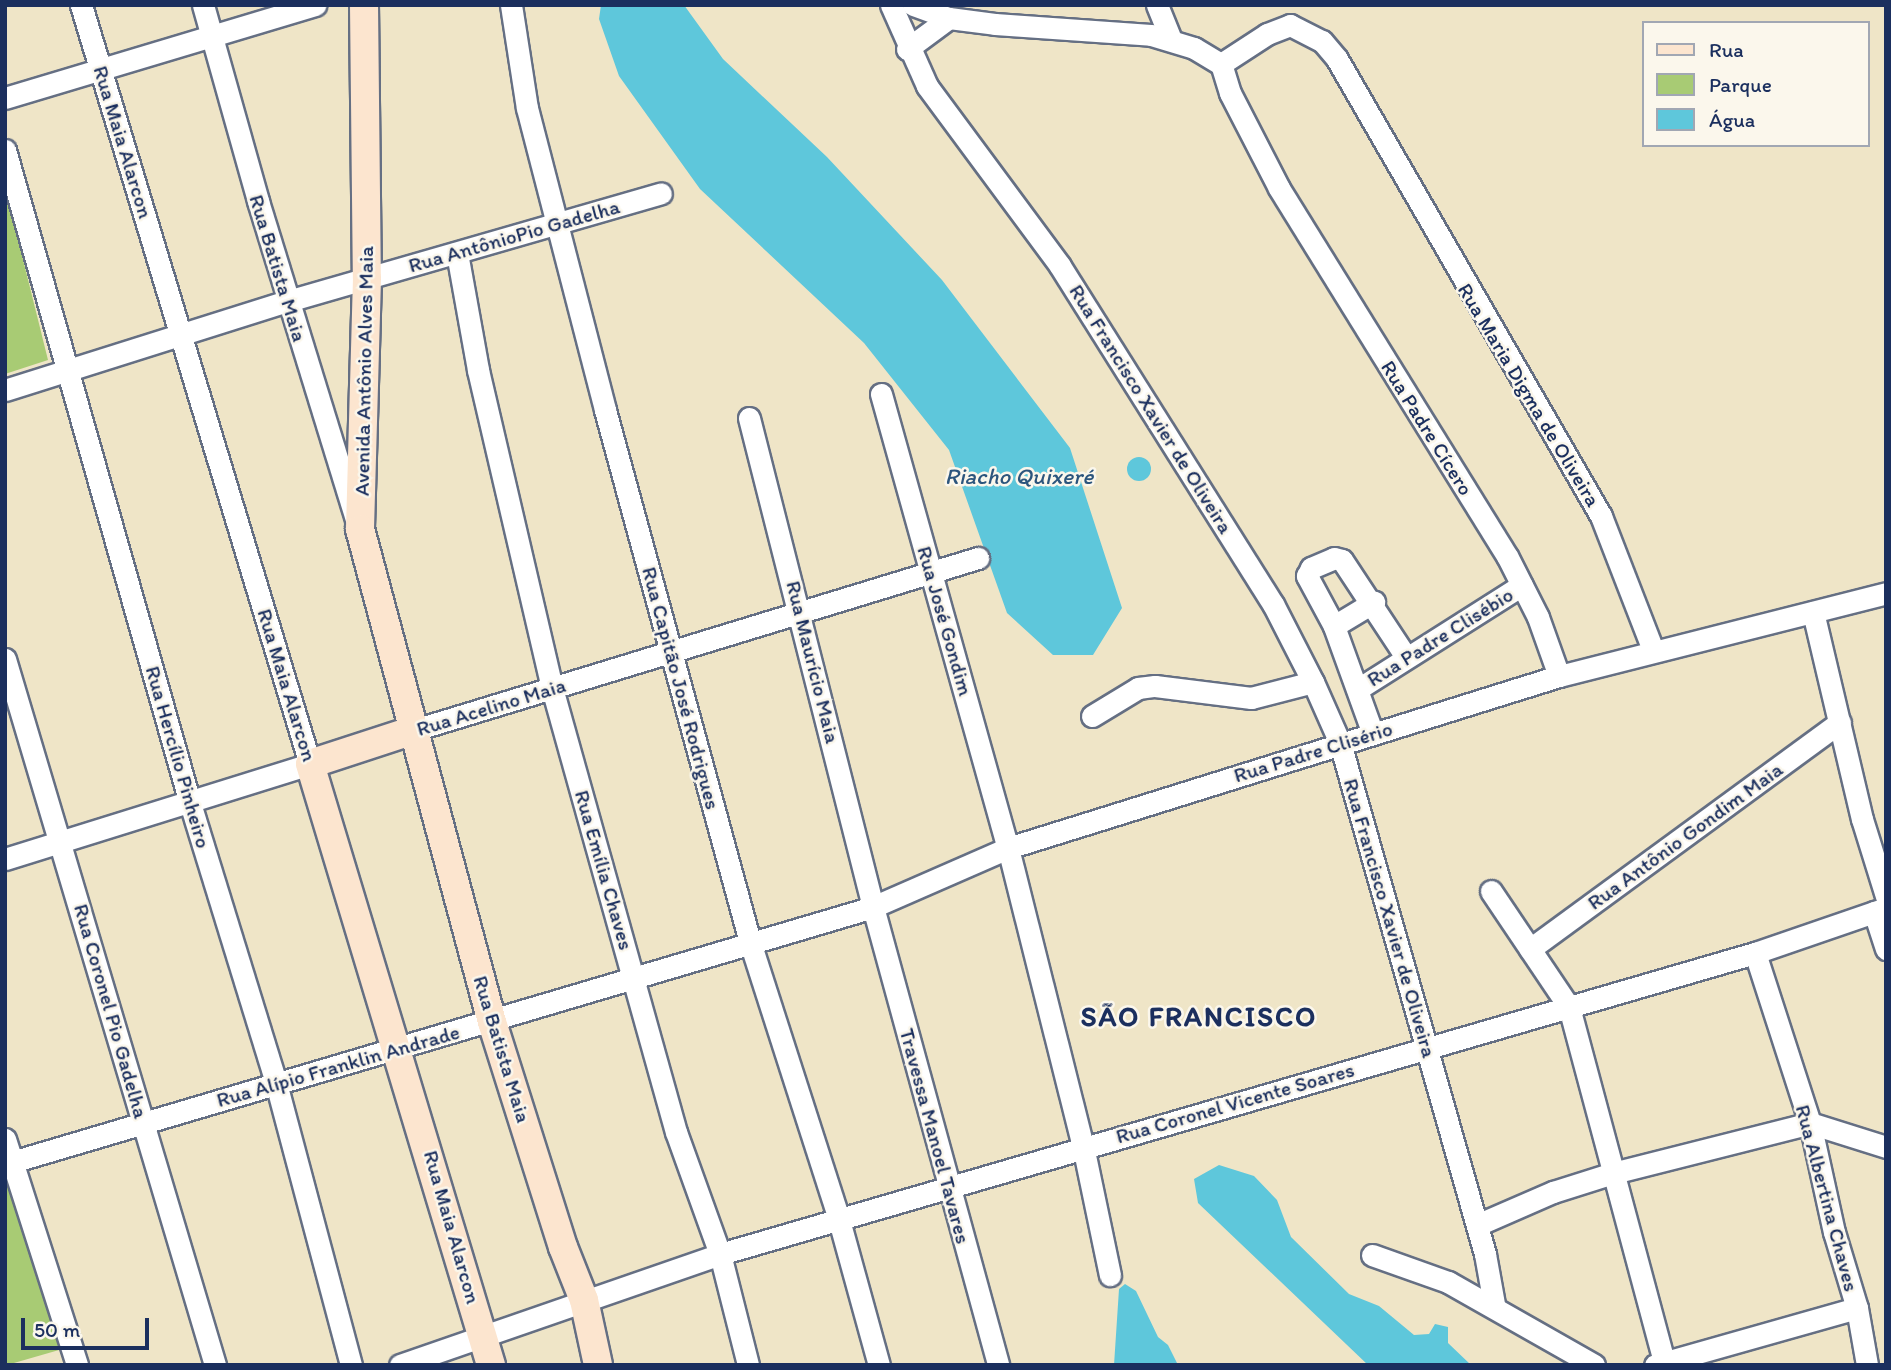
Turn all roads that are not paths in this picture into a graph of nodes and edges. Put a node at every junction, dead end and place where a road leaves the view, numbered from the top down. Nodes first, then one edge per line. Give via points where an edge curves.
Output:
1 (81, 5) edge
2 (203, 5) edge
3 (315, 5) edge
4 (364, 5) edge
5 (511, 5) edge
6 (891, 5) edge
7 (913, 5) edge
8 (1157, 5) edge
9 (949, 18) junction
10 (212, 36) junction
11 (1171, 39) junction
12 (907, 49) junction
13 (1221, 64) junction
14 (100, 69) junction
15 (5, 98) edge
16 (5, 150) edge
17 (661, 193) dead end
18 (555, 225) junction
19 (457, 253) junction
20 (367, 278) junction
21 (288, 301) junction
22 (182, 334) junction
23 (68, 369) junction
24 (5, 390) edge
25 (881, 394) dead end
26 (749, 418) dead end
27 (360, 529) junction
28 (978, 558) dead end
29 (932, 572) junction
30 (1522, 585) junction
31 (1886, 593) edge
32 (1374, 602) junction
33 (801, 612) junction
34 (1812, 612) junction
35 (1334, 626) junction
36 (672, 650) junction
37 (1653, 650) junction
38 (1406, 657) junction
39 (5, 659) edge
40 (1559, 676) junction
41 (1313, 682) junction
42 (552, 688) junction
43 (1358, 689) junction
44 (1092, 716) dead end
45 (1840, 722) junction
46 (411, 731) junction
47 (1373, 734) junction
48 (1340, 743) junction
49 (310, 764) junction
50 (190, 803) junction
51 (61, 840) junction
52 (1008, 848) junction
53 (5, 859) edge
54 (1492, 891) dead end
55 (1882, 906) edge
56 (873, 907) junction
57 (750, 942) junction
58 (1530, 949) junction
59 (1886, 949) edge
60 (1755, 953) junction
61 (634, 977) junction
62 (1569, 1007) junction
63 (492, 1022) junction
64 (399, 1047) junction
65 (1427, 1047) junction
66 (276, 1083) junction
67 (144, 1122) junction
68 (1810, 1123) junction
69 (5, 1139) edge
70 (1083, 1146) junction
71 (1886, 1147) edge
72 (8, 1163) edge
73 (1613, 1173) junction
74 (948, 1186) junction
75 (839, 1220) junction
76 (1477, 1225) junction
77 (720, 1254) junction
78 (1371, 1255) dead end
79 (1110, 1275) dead end
80 (584, 1300) junction
81 (1494, 1304) junction
82 (1857, 1308) junction
83 (484, 1337) junction
84 (1661, 1364) edge
85 (77, 1365) edge
86 (215, 1365) edge
87 (351, 1365) edge
88 (400, 1365) edge
89 (491, 1365) edge
90 (598, 1365) edge
91 (748, 1365) edge
92 (879, 1365) edge
93 (998, 1365) edge
94 (1594, 1365) edge
95 (1867, 1365) edge

1 - 14 street, Rua Maia Alarcon
2 - 10 street, Rua Batista Maia
3 - 10 street
4 - 20 main road, Avenida Antônio Alves Maia
5 - 18 street, Rua Capitão José Rodrigues via 527,108
6 - 12 street, Rua Francisco Xavier de Oliveira
7 - 9 street
8 - 11 street
9 - 11 street
9 - 12 street
10 - 14 street
10 - 21 street, Rua Batista Maia
11 - 13 street
12 - 41 street, Rua Francisco Xavier de Oliveira via 927,86 1060,266 1273,604
13 - 30 street, Rua Padre Cícero via 1230,93 1279,188
13 - 37 street, Rua Maria Digma de Oliveira via 1290,25 1330,49 1601,516
14 - 15 street
14 - 22 street, Rua Maia Alarcon
16 - 23 street, Rua Hercílio Pinheiro
17 - 18 street, Rua AntônioPio Gadelha
18 - 19 street, Rua AntônioPio Gadelha
18 - 36 street, Rua Capitão José Rodrigues
19 - 20 street, Rua AntônioPio Gadelha
19 - 42 street, Rua Emília Chaves via 478,370
20 - 21 street, Rua AntônioPio Gadelha
20 - 27 main road, Avenida Antônio Alves Maia
21 - 22 street, Rua AntônioPio Gadelha
21 - 27 street, Rua Batista Maia
22 - 23 street, Rua AntônioPio Gadelha
22 - 49 street, Rua Maia Alarcon
23 - 24 street, Rua AntônioPio Gadelha
23 - 50 street, Rua Hercílio Pinheiro
25 - 29 street, Rua José Gondim
26 - 33 street, Rua Maurício Maia
27 - 46 main road, Avenida Antônio Alves Maia
28 - 29 street, Rua Acelino Maia
29 - 33 street, Rua Acelino Maia
29 - 52 street, Rua José Gondim
30 - 38 street, Rua Padre Clisébio
30 - 40 street, Rua Padre Cícero
31 - 34 street, Rua Padre Clisério
32 - 35 street
32 - 35 street via 1342,559 1311,568 1307,576
32 - 38 street
33 - 36 street, Rua Acelino Maia
33 - 56 street, Rua Maurício Maia
34 - 37 street, Rua Padre Clisério
34 - 45 street
35 - 43 street
36 - 42 street, Rua Acelino Maia
36 - 57 street, Rua Capitão José Rodrigues
37 - 40 street, Rua Padre Clisério
38 - 43 street, Rua Padre Clisébio
39 - 51 street, Rua Coronel Pio Gadelha
40 - 47 street, Rua Padre Clisério
41 - 44 street via 1251,698 1138,688
41 - 48 street, Rua Francisco Xavier de Oliveira
42 - 46 street, Rua Acelino Maia
42 - 61 street, Rua Emília Chaves
43 - 47 street
45 - 55 street
45 - 58 street, Rua Antônio Gondim Maia
46 - 49 main road, Rua Acelino Maia
46 - 63 main road, Rua Batista Maia
47 - 48 street, Rua Padre Clisério
48 - 52 street, Rua Padre Clisério
48 - 65 street, Rua Francisco Xavier de Oliveira
49 - 50 street, Rua Acelino Maia
49 - 64 main road, Rua Maia Alarcon
50 - 51 street, Rua Acelino Maia
50 - 66 street, Rua Hercílio Pinheiro
51 - 53 street, Rua Acelino Maia
51 - 67 street, Rua Coronel Pio Gadelha
52 - 56 street, Rua Padre Clisério
52 - 70 street, Rua José Gondim
54 - 58 street
55 - 59 street
55 - 60 street, Rua Coronel Vicente Soares
56 - 57 street, Rua Padre Clisério
56 - 74 street, Travessa Manoel Tavares
57 - 61 street, Rua Alípio Franklin Andrade
57 - 75 street, Rua Capitão José Rodrigues
58 - 62 street
60 - 62 street, Rua Coronel Vicente Soares
60 - 68 street, Rua Albertina Chaves
61 - 63 street, Rua Alípio Franklin Andrade
61 - 77 street, Rua Emília Chaves via 676,1132
62 - 65 street, Rua Coronel Vicente Soares
62 - 73 street
63 - 64 street, Rua Alípio Franklin Andrade
63 - 80 main road, Rua Batista Maia
64 - 66 street, Rua Alípio Franklin Andrade
64 - 83 main road, Rua Maia Alarcon
65 - 70 street, Rua Coronel Vicente Soares
65 - 76 street, Rua Francisco Xavier de Oliveira
66 - 67 street, Rua Alípio Franklin Andrade
66 - 87 street, Rua Hercílio Pinheiro
67 - 72 street, Rua Alípio Franklin Andrade
67 - 86 street, Rua Coronel Pio Gadelha
68 - 71 street
68 - 73 street
68 - 82 street, Rua Albertina Chaves via 1834,1232
69 - 72 street
70 - 74 street, Rua Coronel Vicente Soares
70 - 79 street, Rua José Gondim
72 - 85 street
73 - 76 street via 1553,1192
73 - 84 street
74 - 75 street, Rua Coronel Vicente Soares
74 - 93 street, Travessa Manoel Tavares
75 - 77 street, Rua Coronel Vicente Soares
75 - 92 street, Rua Capitão José Rodrigues
76 - 81 street, Rua Francisco Xavier de Oliveira
77 - 80 street, Rua Coronel Vicente Soares
77 - 91 street, Rua Emília Chaves
78 - 81 street via 1414,1268
80 - 83 street, Rua Coronel Vicente Soares
80 - 90 main road, Rua Batista Maia
81 - 94 street
82 - 84 street
82 - 95 street, Rua Albertina Chaves
83 - 88 street, Rua Coronel Vicente Soares
83 - 89 main road, Rua Maia Alarcon

